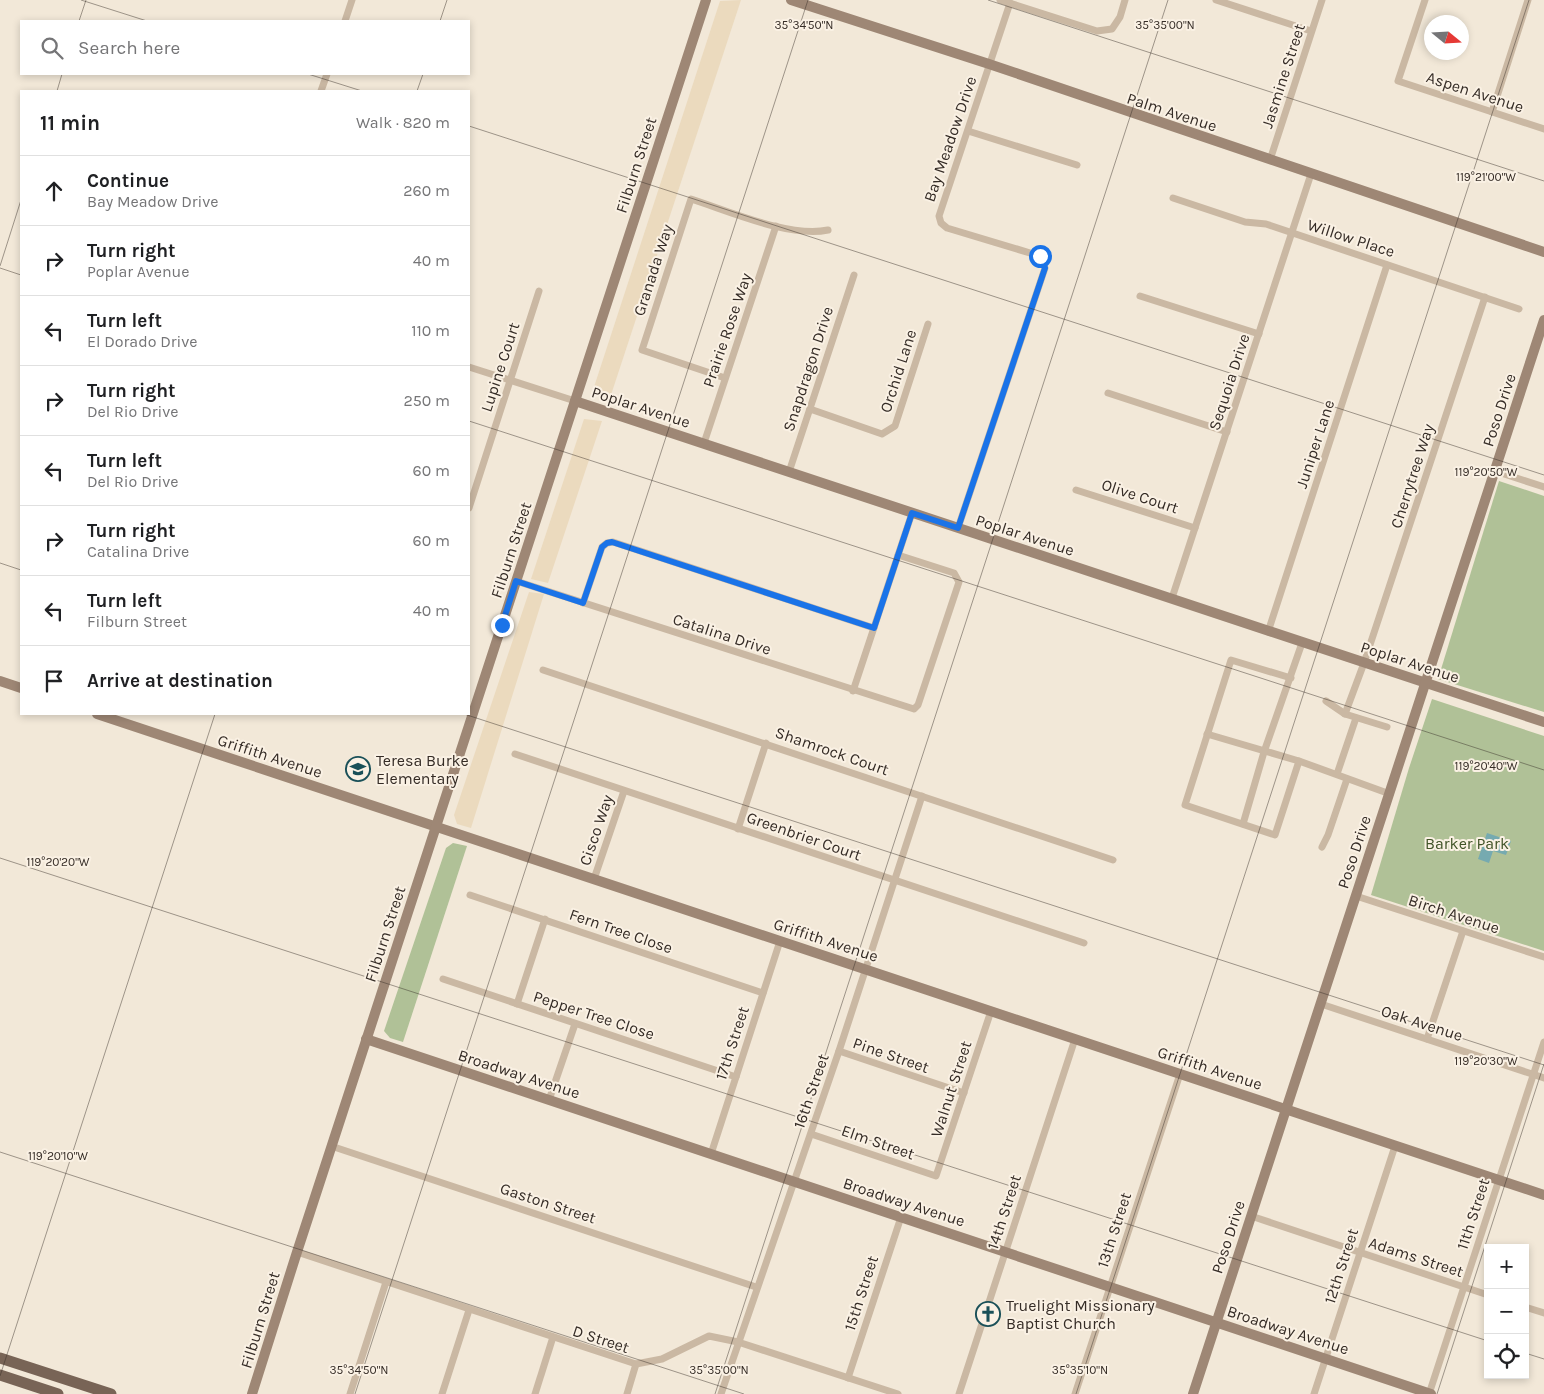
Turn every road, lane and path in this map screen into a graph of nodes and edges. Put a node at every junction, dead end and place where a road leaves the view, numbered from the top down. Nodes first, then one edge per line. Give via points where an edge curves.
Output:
1 (352, 0) edge
2 (706, 0) edge
3 (791, 0) edge
4 (1000, 0) edge
5 (1125, 0) edge
6 (1216, 0) edge
7 (1322, 0) edge
8 (1425, 0) edge
9 (1528, 0) edge
10 (1228, 2) edge
11 (1010, 3) junction
12 (345, 20) edge
13 (1311, 32) junction
14 (989, 64) junction
15 (327, 75) edge
16 (321, 90) edge
17 (1492, 112) junction
18 (1544, 128) edge
19 (968, 131) junction
20 (1270, 160) junction
21 (1076, 165) dead end
22 (1311, 174) junction
23 (1173, 198) dead end
24 (776, 226) junction
25 (828, 230) dead end
26 (1291, 233) junction
27 (1544, 252) edge
28 (1387, 265) junction
29 (854, 275) dead end
30 (539, 291) dead end
31 (1140, 296) dead end
32 (1485, 297) junction
33 (1519, 309) dead end
34 (1544, 320) edge
35 (928, 324) dead end
36 (1259, 334) junction
37 (470, 367) edge
38 (725, 378) junction
39 (510, 380) junction
40 (1108, 394) dead end
41 (575, 401) junction
42 (810, 409) junction
43 (1227, 432) junction
44 (704, 443) junction
45 (1495, 471) junction
46 (788, 472) junction
47 (1544, 488) edge
48 (1076, 490) dead end
49 (470, 505) edge
50 (912, 513) junction
51 (958, 528) junction
52 (1195, 528) junction
53 (898, 556) junction
54 (516, 581) junction
55 (1172, 598) junction
56 (583, 603) junction
57 (874, 628) junction
58 (1268, 632) junction
59 (1302, 643) junction
60 (1364, 663) junction
61 (543, 670) dead end
62 (1290, 678) junction
63 (0, 681) edge
64 (1426, 683) junction
65 (20, 688) edge
66 (853, 692) junction
67 (1326, 701) dead end
68 (1345, 714) junction
69 (100, 715) edge
70 (1356, 718) junction
71 (1544, 722) edge
72 (1388, 727) dead end
73 (1208, 734) junction
74 (766, 743) junction
75 (1264, 752) junction
76 (515, 754) dead end
77 (1299, 761) junction
78 (1337, 774) junction
79 (1347, 779) junction
80 (624, 791) junction
81 (1390, 794) junction
82 (922, 796) junction
83 (1243, 824) junction
84 (436, 826) junction
85 (738, 828) junction
86 (1322, 847) dead end
87 (1112, 860) dead end
88 (594, 878) junction
89 (894, 882) junction
90 (470, 895) dead end
91 (1356, 896) junction
92 (545, 919) junction
93 (1462, 931) junction
94 (780, 941) junction
95 (1084, 943) dead end
96 (1544, 957) edge
97 (866, 968) junction
98 (443, 979) dead end
99 (763, 993) junction
100 (517, 1004) junction
101 (1321, 1004) junction
102 (991, 1011) junction
103 (575, 1024) junction
104 (366, 1039) junction
105 (1075, 1039) junction
106 (1427, 1039) junction
107 (1544, 1042) edge
108 (839, 1052) junction
109 (1180, 1074) junction
110 (1533, 1074) junction
111 (736, 1076) junction
112 (1544, 1078) edge
113 (964, 1094) junction
114 (549, 1100) junction
115 (1286, 1110) junction
116 (811, 1134) junction
117 (331, 1146) junction
118 (1395, 1146) junction
119 (711, 1154) junction
120 (936, 1176) joint
121 (1498, 1180) junction
122 (794, 1182) junction
123 (1544, 1195) edge
124 (1251, 1216) junction
125 (901, 1217) junction
126 (296, 1252) junction
127 (1005, 1252) junction
128 (1360, 1252) junction
129 (386, 1282) junction
130 (756, 1287) junction
131 (1110, 1287) junction
132 (1464, 1287) junction
133 (1484, 1294) edge
134 (1529, 1308) edge
135 (470, 1310) junction
136 (1544, 1313) edge
137 (1216, 1322) junction
138 (553, 1337) junction
139 (738, 1342) junction
140 (0, 1358) edge
141 (1325, 1359) junction
142 (636, 1364) junction
143 (0, 1375) edge
144 (848, 1378) junction
145 (58, 1394) edge
146 (111, 1394) edge
147 (252, 1394) edge
148 (350, 1394) edge
149 (442, 1394) edge
150 (535, 1394) edge
151 (627, 1394) edge
152 (721, 1394) edge
153 (898, 1394) edge
154 (959, 1394) edge
155 (1075, 1394) edge
156 (1193, 1394) edge
157 (1314, 1394) edge
158 (1430, 1394) edge

1 - 12 street
2 - 41 street, Filburn Street
3 - 14 street, Palm Avenue
4 - 11 street
5 - 11 street via 1112,29 1097,31
6 - 10 street
7 - 13 street, Jasmine Street
8 - 17 street, Aspen Avenue via 1398,82
9 - 17 street
10 - 13 street
11 - 14 street, Bay Meadow Drive
13 - 20 street, Jasmine Street
14 - 19 street, Bay Meadow Drive
14 - 20 street, Palm Avenue
15 - 16 street
17 - 18 street, Aspen Avenue
19 - 21 street
19 - 51 street, Bay Meadow Drive via 939,216 941,223 947,228 1040,256 1045,268
20 - 22 street, Palm Avenue
22 - 26 street, Sequoia Drive
22 - 27 street, Palm Avenue
23 - 26 street, Willow Place via 1245,222 1266,224
24 - 25 street via 813,233
24 - 38 street, Prairie Rose Way
24 - 38 street, Granada Way via 691,199 642,350
26 - 28 street, Willow Place
26 - 36 street, Sequoia Drive
28 - 32 street, Willow Place
28 - 58 street, Juniper Lane
29 - 42 street, Snapdragon Drive
30 - 39 street, Lupine Court
31 - 36 street
32 - 33 street, Willow Place
32 - 60 street, Cherrytree Way
34 - 45 street, Poso Drive
35 - 42 street, Orchid Lane via 895,426 890,431 882,434
36 - 43 street, Sequoia Drive
37 - 39 street, Poplar Avenue
38 - 44 street, Prairie Rose Way
39 - 41 street, Poplar Avenue
39 - 49 street, Lupine Court
40 - 43 street
41 - 44 street, Poplar Avenue
41 - 54 street, Filburn Street
42 - 46 street, Snapdragon Drive
43 - 52 street, Sequoia Drive
44 - 46 street, Poplar Avenue
45 - 47 street
45 - 64 street, Poso Drive
46 - 50 street, Poplar Avenue
48 - 52 street, Olive Court
50 - 51 street, Poplar Avenue
50 - 53 street
51 - 55 street, Poplar Avenue
52 - 55 street, Sequoia Drive
53 - 57 street
53 - 66 street, Catalina Drive via 954,573 959,582 914,710
54 - 56 street, Catalina Drive
54 - 84 street, Filburn Street
55 - 58 street, Poplar Avenue
56 - 57 street via 602,547 612,542
56 - 66 street, Catalina Drive
57 - 66 street
58 - 59 street, Poplar Avenue
59 - 60 street, Poplar Avenue
59 - 62 street
60 - 64 street, Poplar Avenue
60 - 68 street, Cherrytree Way
61 - 74 street, Shamrock Court
62 - 73 street via 1230,660
62 - 75 street
63 - 65 street
64 - 71 street, Poplar Avenue
64 - 81 street, Poso Drive
67 - 68 street
68 - 70 street
69 - 84 street, Griffith Avenue
70 - 72 street
70 - 78 street
73 - 75 street
73 - 83 street via 1185,805
74 - 82 street, Shamrock Court
74 - 85 street
75 - 77 street
75 - 83 street
76 - 80 street, Greenbrier Court
77 - 78 street
77 - 83 street via 1275,835
78 - 79 street
79 - 81 street
79 - 86 street
80 - 85 street, Greenbrier Court
80 - 88 street, Cisco Way
81 - 91 street, Poso Drive
82 - 87 street, Shamrock Court
82 - 89 street, 16th Street
84 - 88 street, Griffith Avenue
84 - 104 street, Filburn Street
85 - 89 street, Greenbrier Court
88 - 94 street, Griffith Avenue
89 - 95 street, Greenbrier Court
89 - 97 street, 16th Street
90 - 92 street, Fern Tree Close
91 - 93 street, Birch Avenue
91 - 101 street, Poso Drive
92 - 99 street, Fern Tree Close
92 - 100 street
93 - 96 street, Birch Avenue
93 - 106 street
94 - 97 street, Griffith Avenue
94 - 99 street, 17th Street
97 - 102 street, Griffith Avenue
97 - 108 street, 16th Street
98 - 100 street, Pepper Tree Close
99 - 111 street, 17th Street
100 - 103 street, Pepper Tree Close
101 - 106 street, Oak Avenue
101 - 115 street, Poso Drive
102 - 105 street, Griffith Avenue
102 - 113 street, Walnut Street
103 - 111 street, Pepper Tree Close
103 - 114 street
104 - 114 street, Broadway Avenue
104 - 117 street, Filburn Street
105 - 109 street, Griffith Avenue
105 - 127 street, 14th Street
106 - 110 street, Oak Avenue
107 - 110 street, 11th Street
108 - 113 street, Pine Street
108 - 116 street, 16th Street
109 - 115 street, Griffith Avenue
109 - 131 street, 13th Street
110 - 112 street, Oak Avenue
110 - 121 street, 11th Street
111 - 119 street, 17th Street
113 - 120 street, Walnut Street
114 - 119 street, Broadway Avenue
115 - 118 street, Griffith Avenue
115 - 124 street, Poso Drive
116 - 120 street, Elm Street
116 - 122 street, 16th Street
117 - 126 street, Filburn Street
117 - 130 street, Gaston Street
118 - 121 street, Griffith Avenue
118 - 128 street, 12th Street
119 - 122 street, Broadway Avenue
121 - 123 street, Griffith Avenue
121 - 132 street, 11th Street
122 - 125 street, Broadway Avenue
122 - 130 street, 16th Street
124 - 128 street, Adams Street
124 - 137 street, Poso Drive
125 - 127 street, Broadway Avenue
125 - 144 street, 15th Street
126 - 129 street, D Street
126 - 147 street, Filburn Street
127 - 131 street, Broadway Avenue
127 - 154 street, 14th Street
128 - 132 street, Adams Street
128 - 141 street, 12th Street
129 - 135 street, D Street
129 - 148 street
130 - 139 street, 16th Street
131 - 137 street, Broadway Avenue
131 - 155 street, 13th Street
132 - 133 street, Adams Street
132 - 158 street, 11th Street
134 - 136 street
135 - 138 street, D Street
135 - 149 street
137 - 141 street, Broadway Avenue
137 - 156 street, Poso Drive
138 - 142 street, D Street
138 - 150 street
139 - 142 street, D Street via 710,1336 662,1359
139 - 144 street, D Street
139 - 152 street, 16th Street
140 - 146 main road
141 - 157 street, 12th Street
141 - 158 street, Broadway Avenue
142 - 151 street
143 - 145 main road
144 - 153 street, D Street

